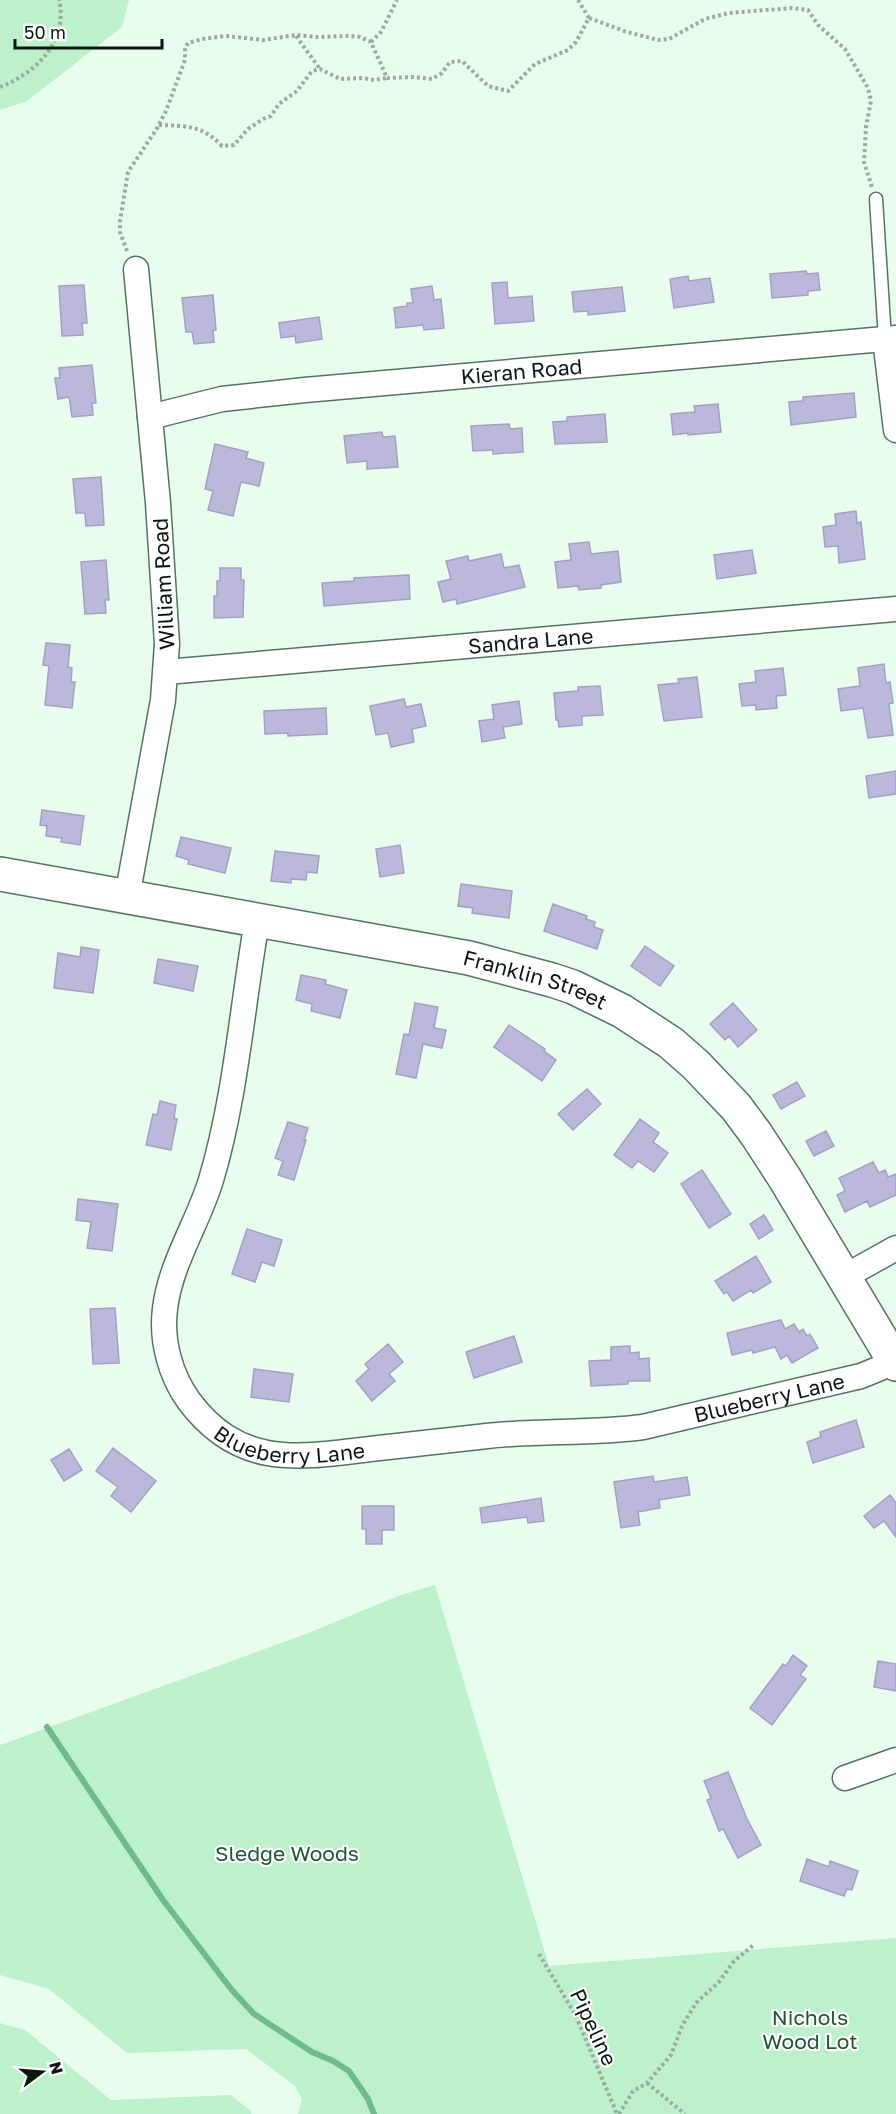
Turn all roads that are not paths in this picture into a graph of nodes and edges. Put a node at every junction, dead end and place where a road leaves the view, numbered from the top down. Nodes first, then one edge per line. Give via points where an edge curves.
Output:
1 (876, 199) road end
2 (136, 269) road end
3 (890, 338) edge
4 (150, 417) junction
5 (896, 430) edge
6 (896, 609) edge
7 (166, 672) junction
8 (0, 874) edge
9 (127, 897) junction
10 (256, 921) junction
11 (896, 1248) edge
12 (844, 1276) junction
13 (895, 1363) edge
14 (896, 1760) edge
15 (845, 1778) dead end

1 - 3 lane
2 - 4 street, William Road
3 - 4 street, Kieran Road via 305,390 222,399
3 - 5 street
4 - 7 street, William Road via 163,559
6 - 7 street, Sandra Lane
7 - 9 street, William Road
8 - 9 main road, Franklin Street
9 - 10 main road, Franklin Street
10 - 12 main road, Franklin Street via 506,967 573,987 622,1011 671,1043 736,1107
10 - 13 street, Blueberry Lane via 223,1132 211,1180 174,1274 165,1309 166,1346 177,1381 197,1411 224,1435 257,1451 294,1457 491,1435 614,1431 850,1378
11 - 12 street
12 - 13 main road, Franklin Street
14 - 15 street

